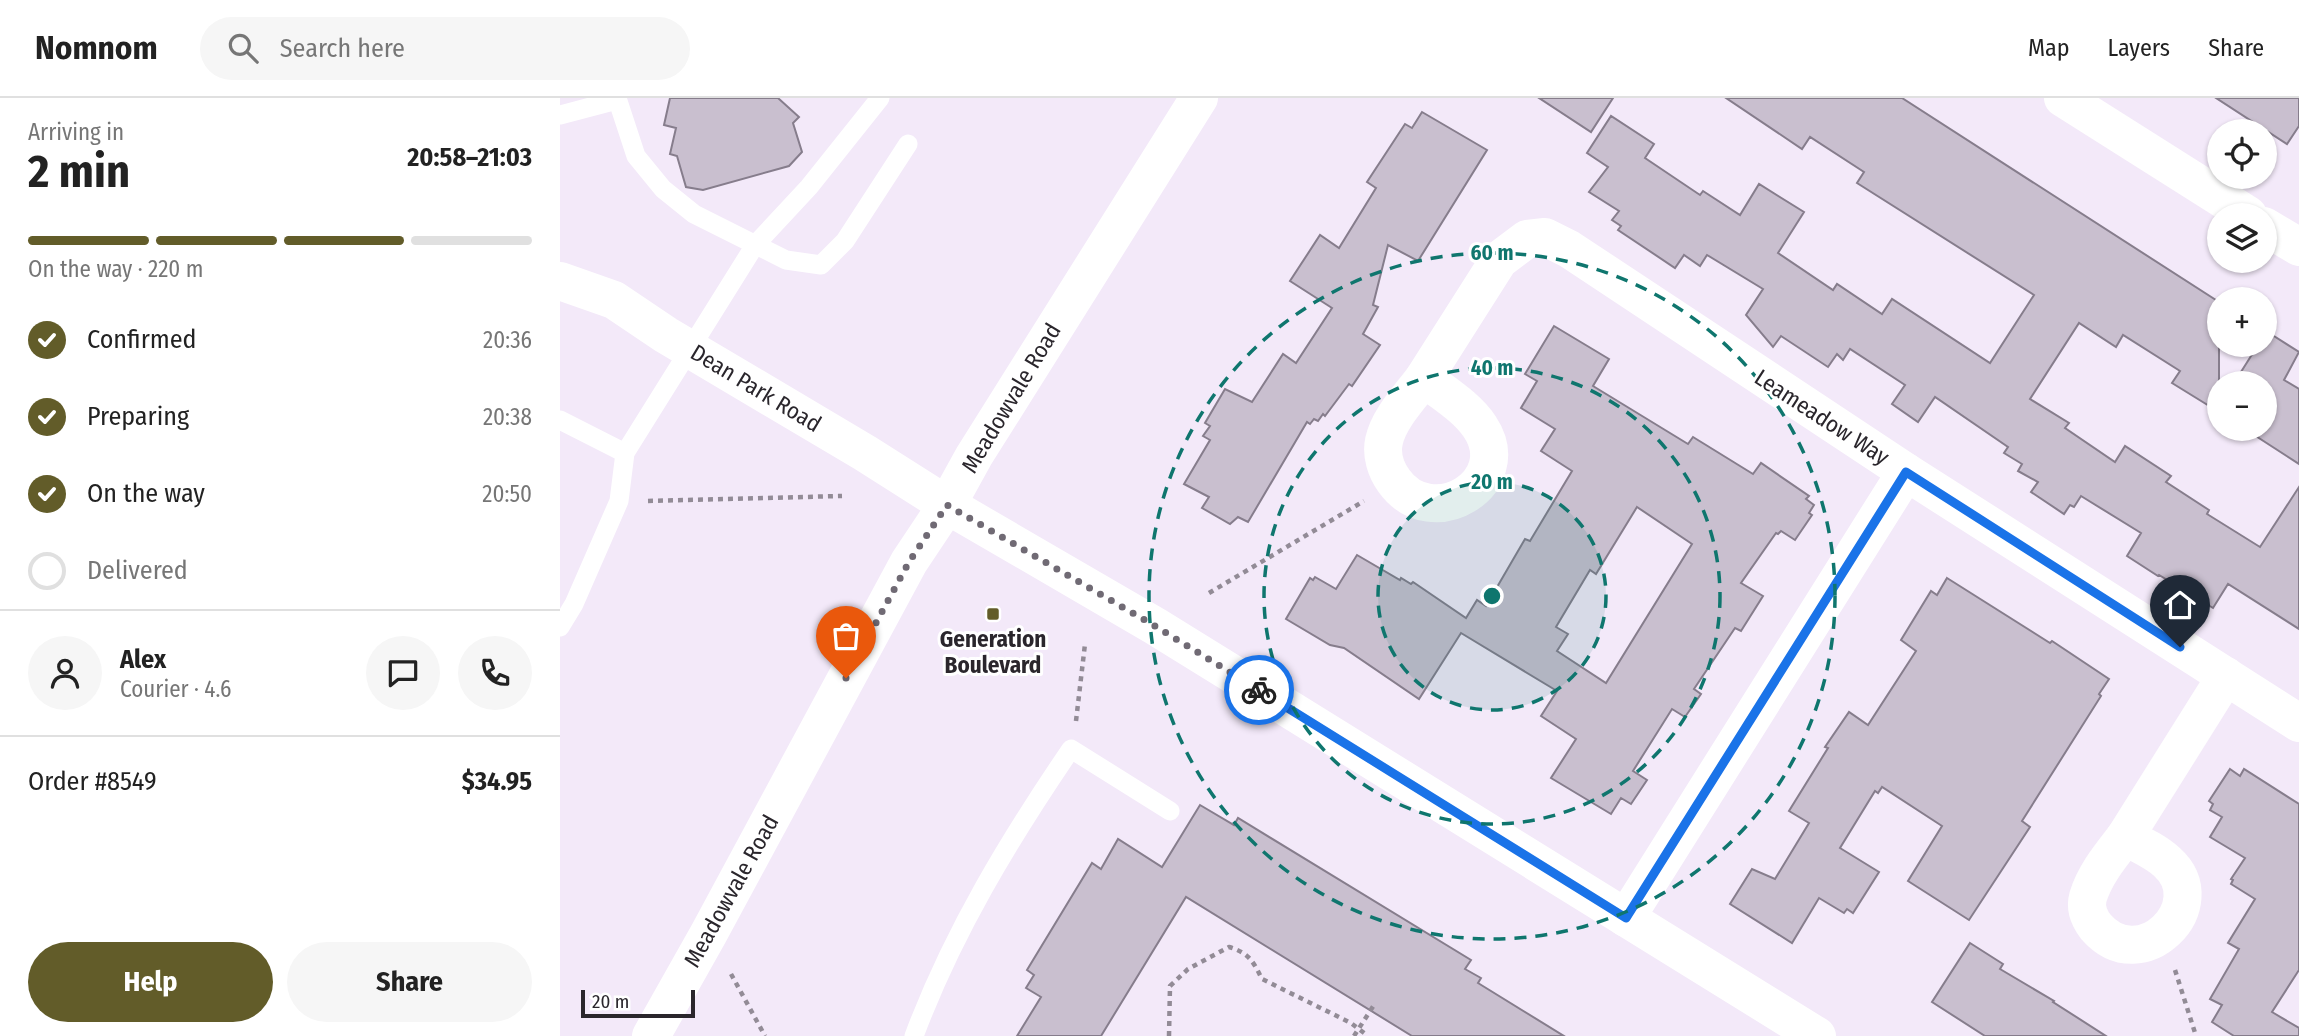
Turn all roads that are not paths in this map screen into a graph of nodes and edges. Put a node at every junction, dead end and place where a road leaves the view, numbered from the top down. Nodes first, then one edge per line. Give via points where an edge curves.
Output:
1 (1199, 98) edge
2 (2063, 98) edge
3 (617, 99) edge
4 (870, 103) edge
5 (560, 115) edge
6 (908, 144) dead end
7 (2229, 203) edge
8 (2277, 234) edge
9 (755, 245) junction
10 (2299, 247) edge
11 (560, 281) edge
12 (690, 350) junction
13 (1424, 378) junction
14 (560, 420) edge
15 (625, 453) junction
16 (1906, 472) junction
17 (947, 505) junction
18 (560, 627) edge
19 (2226, 676) junction
20 (2299, 723) edge
21 (1170, 811) dead end
22 (2125, 837) junction
23 (1626, 918) junction
24 (1811, 1034) edge
25 (651, 1036) edge
26 (914, 1036) edge

1 - 17 street, Meadowvale Road
2 - 7 street
3 - 5 lane
3 - 9 lane via 636,156 663,189 694,214
4 - 9 lane via 809,187
6 - 9 lane via 845,241 821,265 786,260
8 - 10 street
9 - 12 lane
11 - 12 street, Dean Park Road via 614,300
12 - 15 lane
12 - 17 street, Dean Park Road
13 - 13 street, Leameadow Way via 1468,413 1490,447 1481,482 1468,495 1451,502 1415,500 1400,490 1384,459 1389,427
13 - 16 street, Leameadow Way via 1499,260 1527,239 1545,237
14 - 15 lane
15 - 18 lane via 620,501
16 - 19 street, Leameadow Way
16 - 23 street
17 - 23 street via 1155,626
17 - 25 street, Meadowvale Road via 909,562
19 - 20 street, Leameadow Way
19 - 22 street
21 - 26 lane via 1071,749 975,901
22 - 22 street via 2168,863 2182,891 2176,921 2166,933 2136,945 2105,936 2087,910 2101,869
23 - 24 street

